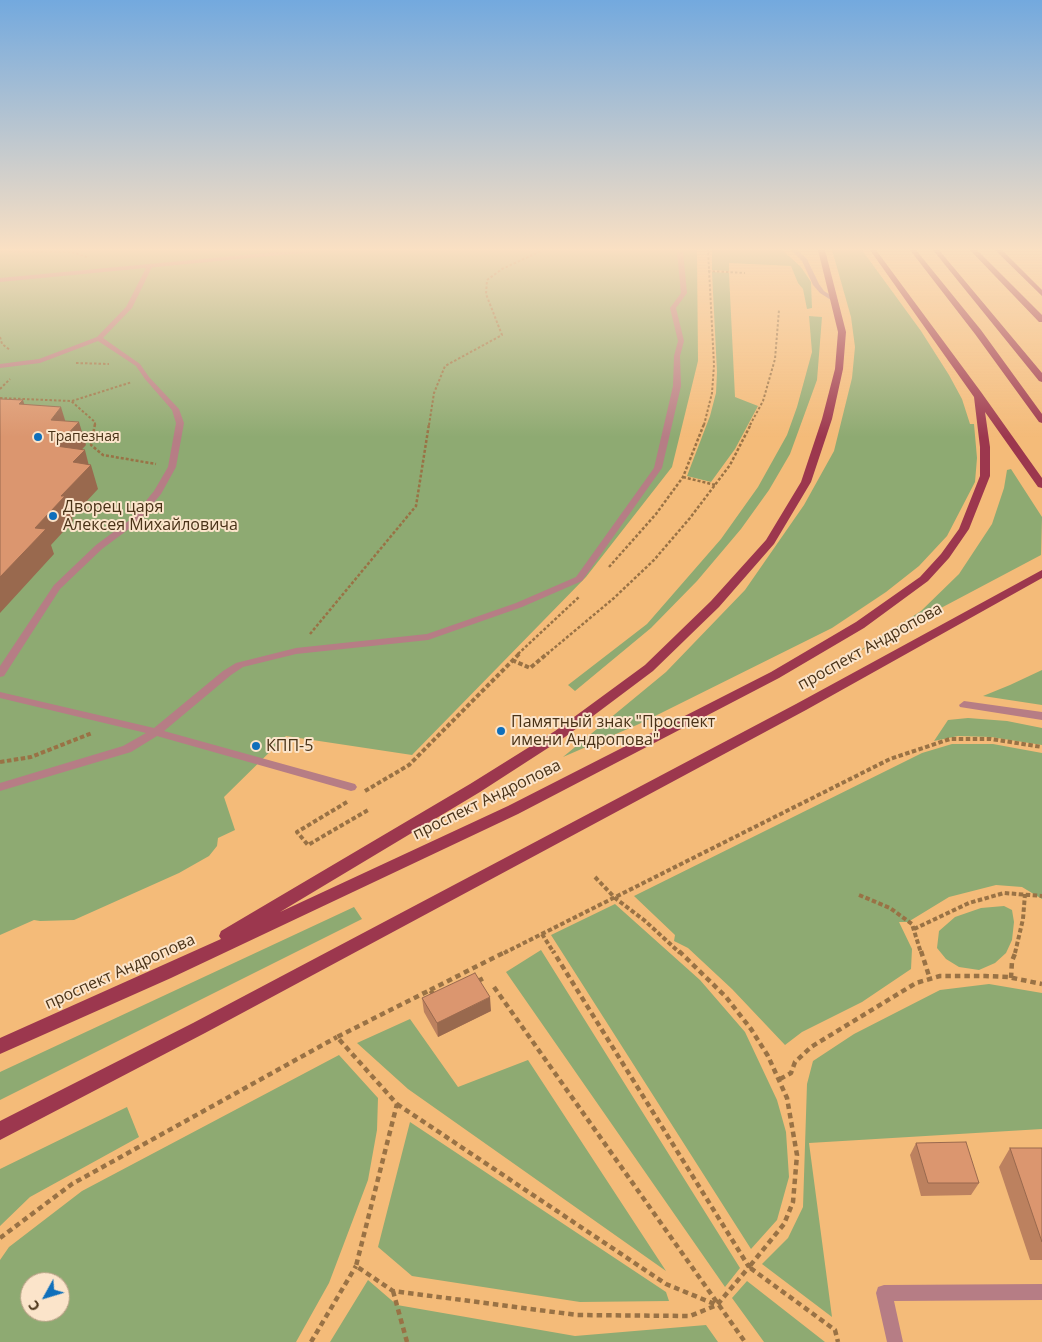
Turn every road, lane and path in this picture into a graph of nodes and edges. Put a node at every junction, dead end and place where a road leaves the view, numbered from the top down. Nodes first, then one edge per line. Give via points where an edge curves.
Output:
1 (124, 313) edge
2 (493, 313) edge
3 (674, 313) edge
4 (780, 313) edge
5 (838, 313) edge
6 (919, 313) edge
7 (962, 313) edge
8 (987, 313) edge
9 (99, 338) junction
10 (40, 360) junction
11 (138, 365) junction
12 (0, 366) edge
13 (146, 378) junction
14 (1042, 379) edge
15 (978, 394) junction
16 (0, 398) edge
17 (71, 401) junction
18 (1042, 420) edge
19 (172, 467) junction
20 (683, 477) dead end
21 (715, 485) junction
22 (1042, 486) edge
23 (1042, 573) edge
24 (296, 652) junction
25 (512, 660) dead end
26 (0, 674) edge
27 (0, 695) edge
28 (964, 705) dead end
29 (1042, 716) edge
30 (117, 723) junction
31 (156, 732) junction
32 (1042, 747) edge
33 (0, 762) edge
34 (0, 787) edge
35 (351, 787) dead end
36 (368, 810) dead end
37 (316, 840) dead end
38 (595, 877) dead end
39 (859, 894) dead end
40 (1025, 894) junction
41 (1042, 896) edge
42 (615, 898) junction
43 (914, 929) junction
44 (542, 934) junction
45 (165, 973) junction
46 (486, 977) dead end
47 (1011, 978) junction
48 (930, 979) junction
49 (1042, 984) edge
50 (470, 986) edge
51 (494, 987) dead end
52 (430, 990) junction
53 (438, 1003) edge
54 (337, 1037) junction
55 (0, 1046) edge
56 (780, 1079) junction
57 (397, 1104) junction
58 (0, 1131) edge
59 (0, 1238) edge
60 (356, 1266) junction
61 (749, 1267) junction
62 (393, 1291) junction
63 (1042, 1292) edge
64 (718, 1305) junction
65 (311, 1342) edge
66 (407, 1342) edge
67 (745, 1342) edge
68 (838, 1342) edge
69 (895, 1342) edge

1 - 9 street
2 - 24 path via 502,335 446,366 434,393 416,506
3 - 24 street via 681,341 677,356 677,386 658,468 579,579 428,638
4 - 21 path via 775,359 763,401 730,465
5 - 45 main road via 842,332 839,369 806,482 770,542 715,604 649,668 560,734
6 - 15 main road
7 - 18 main road
8 - 14 main road
9 - 10 street
9 - 11 street
10 - 11 path
10 - 12 street
11 - 13 street
13 - 17 path
13 - 19 street via 175,409 180,423
15 - 22 main road
15 - 45 main road, проспект Андропова via 985,476 977,500 964,529 945,556 924,579 893,602 775,675 514,810
16 - 17 path
17 - 19 path via 95,422 91,445 103,455
19 - 26 street via 158,492 134,521 99,547 57,587
20 - 21 path
21 - 25 path via 654,560 580,627 530,668
23 - 58 main road, проспект Андропова via 774,721
24 - 31 street via 240,665 226,672
27 - 30 street
28 - 29 street
30 - 31 street
30 - 33 path via 31,757
31 - 34 street via 127,748
31 - 35 street
32 - 42 path via 991,740 950,739 890,759
36 - 37 path
38 - 42 path
39 - 43 path via 897,912
40 - 41 path
40 - 43 path via 1004,893 986,898
40 - 47 path
42 - 44 path
42 - 56 path via 680,951 726,997 751,1029
43 - 48 path
44 - 52 path
44 - 61 path
45 - 55 main road, проспект Андропова
46 - 50 path
47 - 48 path via 940,976
47 - 49 path
48 - 56 path via 916,982 811,1047 795,1062 792,1073
51 - 64 path
52 - 53 path
52 - 54 path
54 - 57 path
54 - 59 path via 72,1184
56 - 61 path via 787,1098 797,1154 793,1202 784,1224
57 - 60 path
57 - 64 path via 666,1284
60 - 62 path
60 - 65 path
61 - 64 path
61 - 68 path via 835,1330
62 - 64 path via 577,1315 690,1316
62 - 66 path
63 - 69 street via 884,1293
64 - 67 path

